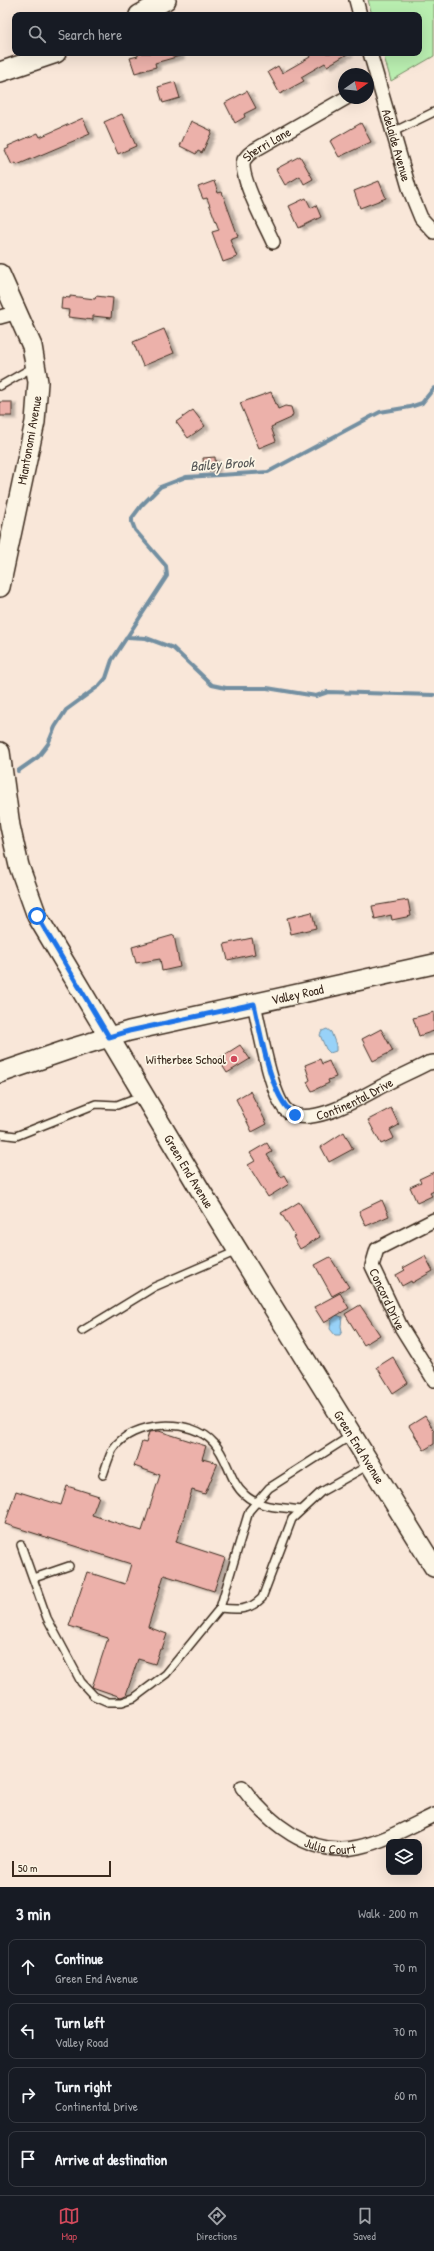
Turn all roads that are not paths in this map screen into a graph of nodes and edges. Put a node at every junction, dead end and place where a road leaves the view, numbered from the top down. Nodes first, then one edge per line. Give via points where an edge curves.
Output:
1 (166, 0) edge
2 (356, 0) edge
3 (145, 12) edge
4 (359, 12) edge
5 (47, 56) edge
6 (370, 56) edge
7 (371, 68) edge
8 (0, 72) edge
9 (374, 87) edge
10 (338, 103) edge
11 (434, 112) edge
12 (394, 132) junction
13 (434, 232) edge
14 (274, 242) dead end
15 (0, 274) edge
16 (18, 312) junction
17 (0, 317) edge
18 (37, 365) junction
19 (0, 386) edge
20 (0, 587) edge
21 (0, 752) edge
22 (434, 964) edge
23 (254, 1004) junction
24 (109, 1037) junction
25 (434, 1062) edge
26 (0, 1073) edge
27 (144, 1095) junction
28 (0, 1134) edge
29 (434, 1220) edge
30 (238, 1250) junction
31 (82, 1331) dead end
32 (434, 1380) edge
33 (354, 1434) junction
34 (371, 1464) junction
35 (103, 1475) dead end
36 (256, 1503) junction
37 (300, 1510) junction
38 (21, 1545) dead end
39 (69, 1566) dead end
40 (434, 1567) edge
41 (34, 1578) junction
42 (220, 1608) junction
43 (242, 1787) dead end
44 (434, 1815) edge

1 - 3 main road
2 - 4 street
5 - 8 main road
6 - 7 street, Adelaide Avenue
9 - 12 street, Adelaide Avenue
10 - 14 street, Sherri Lane via 253,151 244,159 243,167 247,181
11 - 12 lane
12 - 13 street, Adelaide Avenue via 410,191 421,218
15 - 16 main road, Miantonomi Avenue
16 - 17 street
16 - 18 main road, Miantonomi Avenue
18 - 19 lane
18 - 20 main road, Miantonomi Avenue via 35,422
21 - 24 main road, Green End Avenue via 10,826 19,866 37,916
22 - 23 main road, Valley Road
23 - 24 main road, Valley Road
23 - 25 street, Continental Drive via 276,1092 286,1109 295,1115 309,1116 334,1110
24 - 26 main road, Valley Road
24 - 27 main road, Green End Avenue
27 - 28 lane via 117,1105 96,1104 16,1136
27 - 30 main road, Green End Avenue
29 - 32 street, Concord Drive via 377,1250 372,1266 401,1327
30 - 31 lane via 154,1287
30 - 33 main road, Green End Avenue
33 - 34 main road, Green End Avenue
33 - 36 lane via 269,1488
34 - 37 lane via 321,1492
34 - 40 main road, Green End Avenue
35 - 36 lane via 113,1449 127,1436 147,1428 165,1425 202,1431 215,1443 234,1482
36 - 37 lane
36 - 42 lane via 249,1511
37 - 42 lane via 292,1519 262,1598 254,1606 244,1610
38 - 41 lane
39 - 41 lane
41 - 42 lane via 47,1618 81,1682 94,1696 108,1702 122,1702 134,1698 166,1674
43 - 44 street, Julia Court via 276,1825 300,1839 329,1849 356,1848 386,1839

